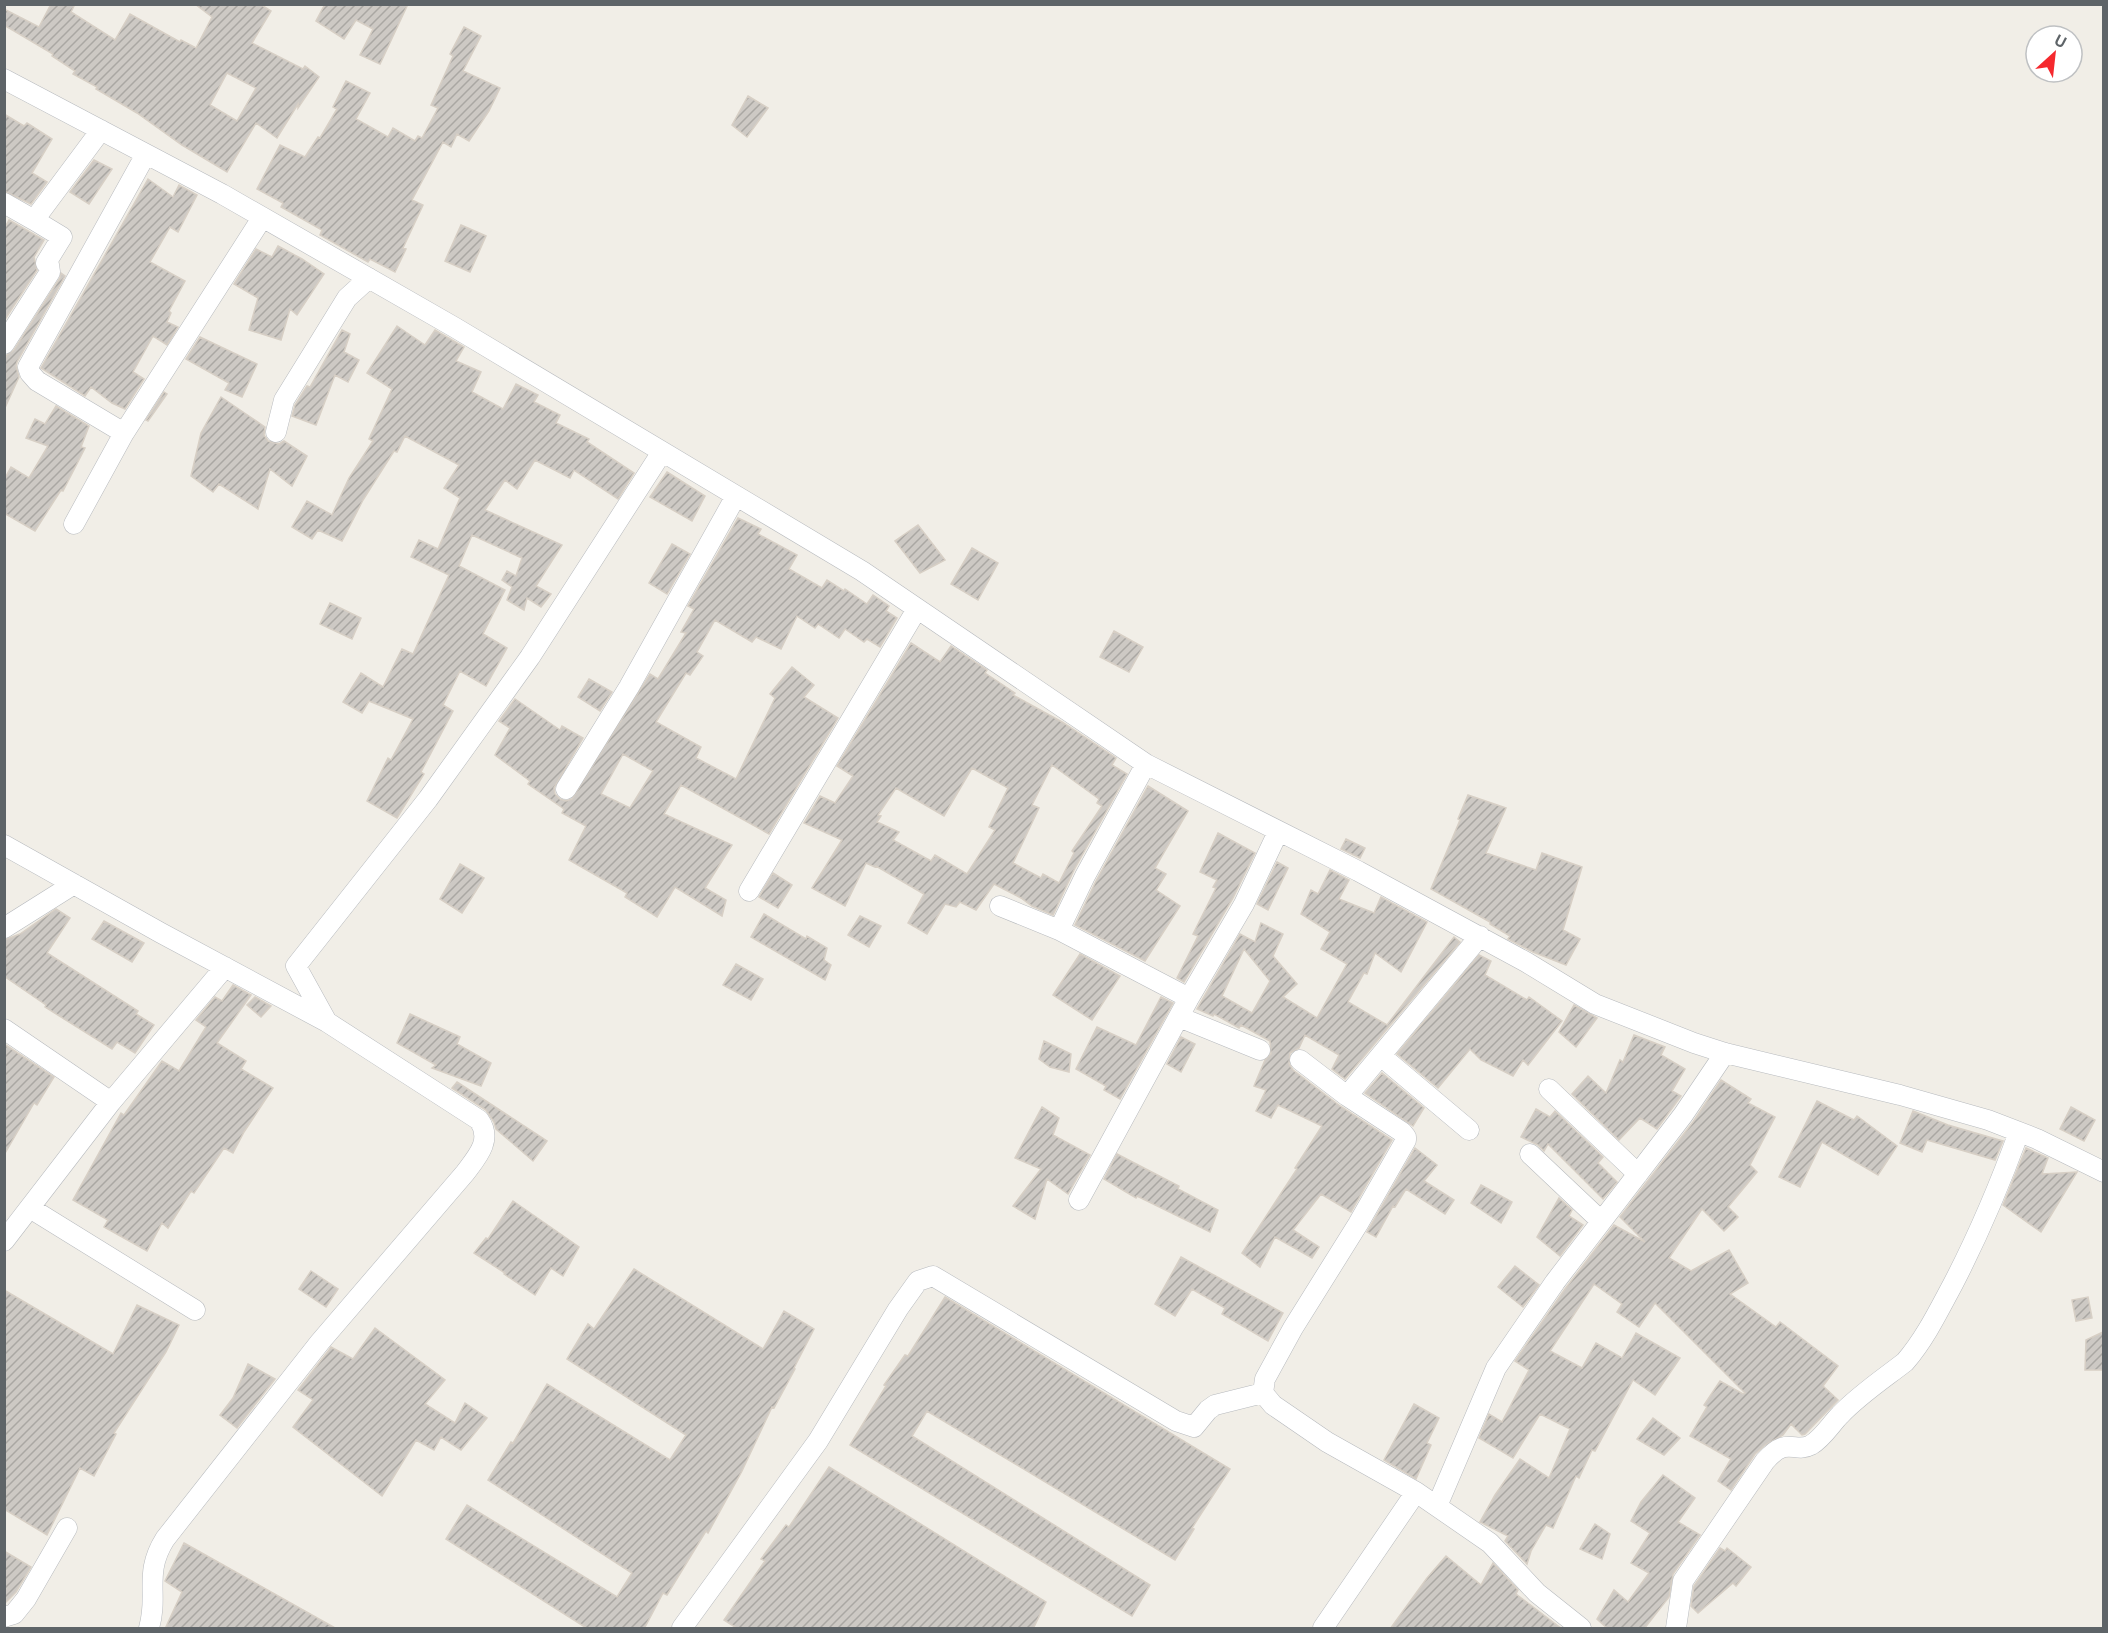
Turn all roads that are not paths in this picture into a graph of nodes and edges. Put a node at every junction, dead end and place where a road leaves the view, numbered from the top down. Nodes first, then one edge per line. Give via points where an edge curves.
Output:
1 (4, 79) edge
2 (101, 130) junction
3 (146, 154) junction
4 (4, 203) edge
5 (262, 218) junction
6 (34, 220) junction
7 (369, 279) junction
8 (4, 344) edge
9 (276, 432) dead end
10 (124, 433) junction
11 (662, 452) junction
12 (736, 496) junction
13 (74, 524) dead end
14 (917, 609) junction
15 (1146, 764) junction
16 (566, 789) dead end
17 (1278, 832) junction
18 (4, 845) edge
19 (74, 884) junction
20 (749, 891) dead end
21 (1000, 906) dead end
22 (4, 928) edge
23 (1059, 930) junction
24 (1480, 936) junction
25 (225, 967) junction
26 (1189, 998) junction
27 (1179, 1017) junction
28 (327, 1022) junction
29 (4, 1029) edge
30 (1260, 1050) dead end
31 (1725, 1053) junction
32 (1381, 1056) junction
33 (1300, 1060) dead end
34 (1549, 1089) dead end
35 (1347, 1096) junction
36 (111, 1102) junction
37 (1469, 1130) dead end
38 (2019, 1132) junction
39 (1530, 1154) dead end
40 (2103, 1172) edge
41 (1638, 1174) junction
42 (1079, 1200) dead end
43 (30, 1208) junction
44 (1601, 1221) junction
45 (4, 1241) edge
46 (195, 1310) dead end
47 (1263, 1393) junction
48 (1416, 1492) junction
49 (1437, 1506) junction
50 (68, 1528) dead end
51 (4, 1617) edge
52 (149, 1629) edge
53 (682, 1629) edge
54 (1323, 1629) edge
55 (1581, 1629) edge
56 (1676, 1629) edge

1 - 2 street
2 - 3 street
2 - 6 street
3 - 5 street
3 - 10 street via 28,367 37,381
4 - 6 street
5 - 7 street
5 - 10 street
6 - 8 street via 62,237 46,263 50,272
7 - 9 street via 347,298 284,400
7 - 11 street
10 - 13 street
11 - 12 street
11 - 28 street via 531,657 428,799 296,966
12 - 14 street via 862,571
12 - 16 street via 629,687
14 - 15 street
14 - 20 street
15 - 17 street
15 - 23 street
17 - 24 street
17 - 26 street via 1244,904
18 - 19 street
19 - 22 street
19 - 25 street
21 - 23 street
23 - 26 street
24 - 31 street via 1595,1004
24 - 32 street
25 - 28 street
25 - 36 street
26 - 27 street
27 - 30 street
27 - 42 street
28 - 52 street via 479,1120 486,1133 485,1143 465,1173 320,1342 165,1539 151,1576 153,1606
29 - 36 street
31 - 38 street via 1900,1095
31 - 41 street
32 - 35 street
32 - 37 street
33 - 35 street
34 - 41 street
35 - 47 street via 1401,1132 1406,1140 1293,1328 1265,1379
36 - 43 street
38 - 40 street
38 - 56 street via 1977,1237 1912,1354 1841,1414 1814,1443 1807,1447 1784,1446 1765,1461 1683,1581
39 - 44 street
41 - 44 street
43 - 45 street
43 - 46 street
44 - 49 street via 1496,1368
47 - 48 street via 1273,1405 1327,1442
47 - 53 street via 1215,1405 1194,1427 1176,1421 933,1276 918,1281 818,1441
48 - 49 street
48 - 54 street
49 - 55 street via 1490,1543 1537,1593
50 - 51 street via 26,1599 14,1614

